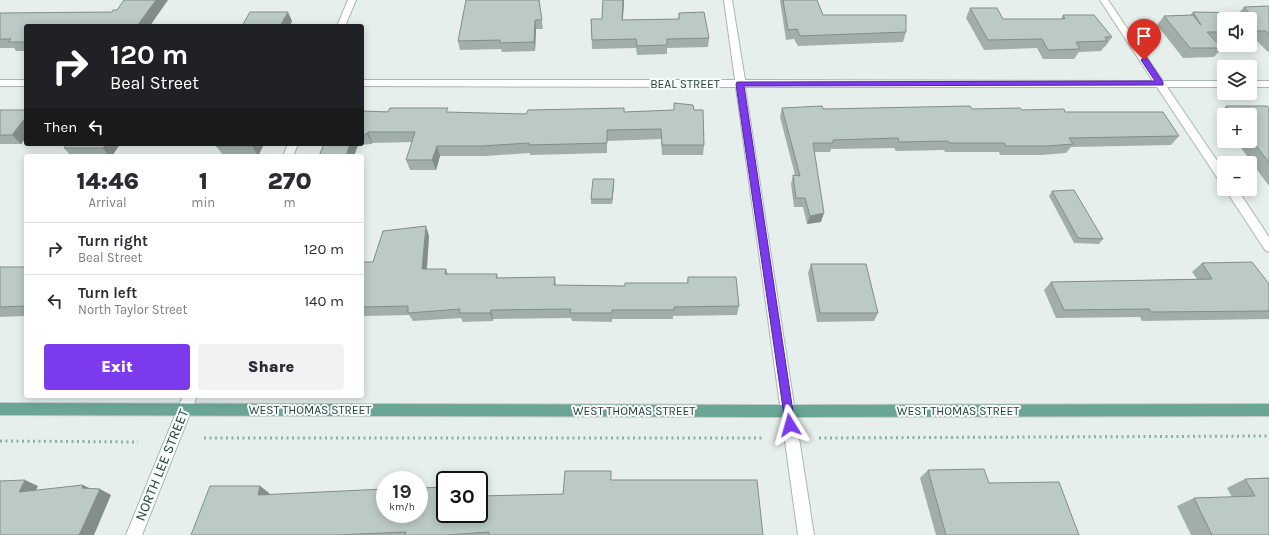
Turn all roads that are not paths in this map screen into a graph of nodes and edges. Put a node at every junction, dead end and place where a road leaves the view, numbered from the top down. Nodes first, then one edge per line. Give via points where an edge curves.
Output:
1 (352, 0) edge
2 (728, 0) edge
3 (1104, 0) edge
4 (342, 24) edge
5 (0, 83) edge
6 (24, 83) edge
7 (364, 83) edge
8 (1160, 83) junction
9 (740, 84) junction
10 (1217, 84) edge
11 (1257, 84) edge
12 (1269, 84) edge
13 (1217, 168) edge
14 (1236, 196) edge
15 (1269, 247) edge
16 (189, 398) edge
17 (0, 409) edge
18 (185, 410) junction
19 (1269, 410) edge
20 (788, 412) junction
21 (134, 535) edge
22 (806, 535) edge

1 - 4 street
2 - 9 street
3 - 8 street
5 - 6 street
7 - 9 street, BEAL STREET
8 - 9 street, BEAL STREET
8 - 10 street, BEAL STREET
8 - 13 street
9 - 20 street
11 - 12 street
14 - 15 street
16 - 18 street, NORTH LEE STREET
17 - 18 main road, WEST THOMAS STREET
18 - 20 main road, WEST THOMAS STREET
18 - 21 street, NORTH LEE STREET
19 - 20 main road, WEST THOMAS STREET
20 - 22 street

